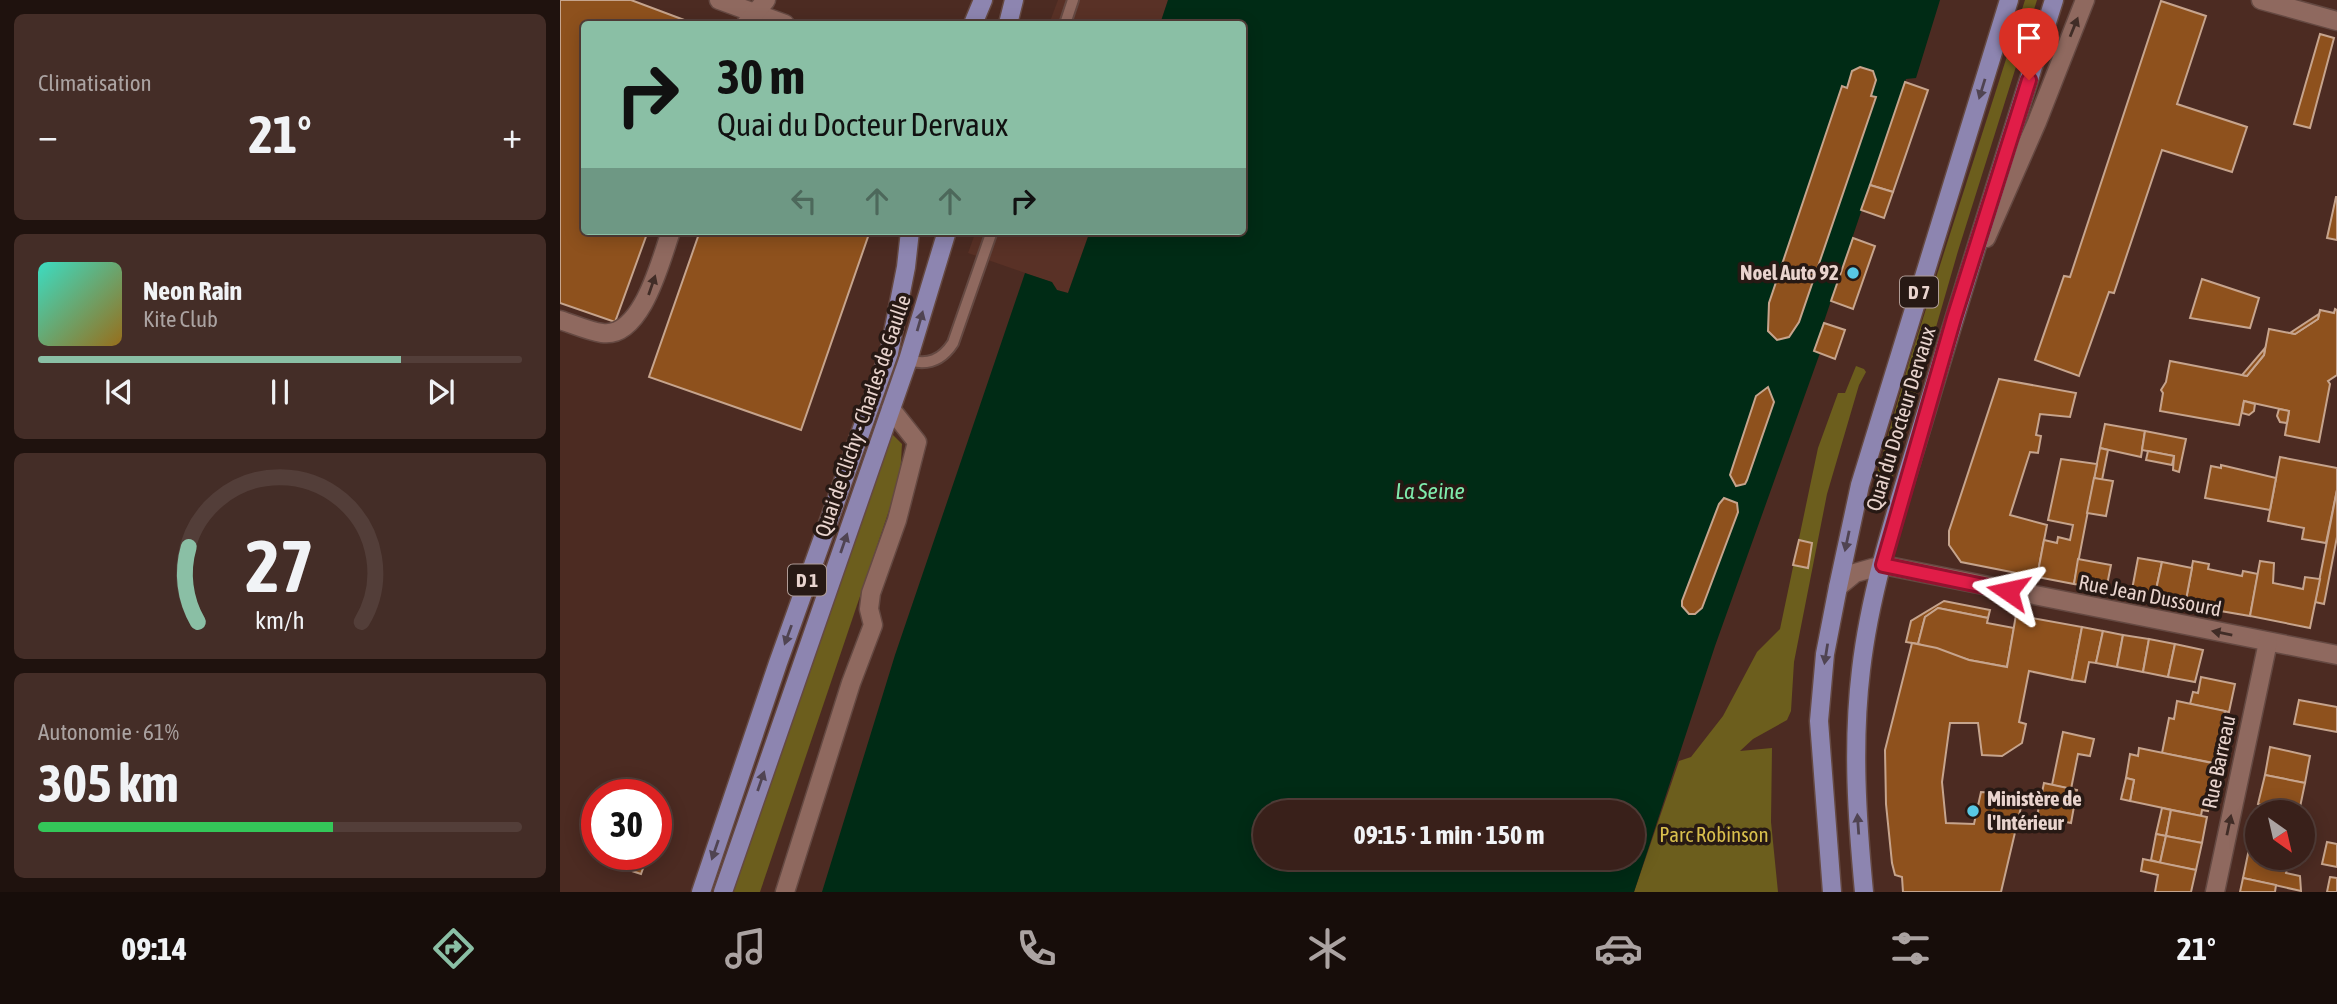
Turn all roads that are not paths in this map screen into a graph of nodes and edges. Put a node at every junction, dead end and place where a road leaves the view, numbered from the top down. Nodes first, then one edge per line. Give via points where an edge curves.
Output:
1 (719, 0) edge
2 (982, 0) edge
3 (1014, 0) edge
4 (1073, 0) edge
5 (2010, 0) edge
6 (2054, 0) edge
7 (2085, 0) edge
8 (2261, 0) edge
9 (756, 13) edge
10 (777, 21) edge
11 (974, 21) edge
12 (1009, 21) edge
13 (1066, 21) edge
14 (2337, 21) edge
15 (670, 235) edge
16 (910, 235) edge
17 (946, 235) edge
18 (991, 235) edge
19 (1962, 293) junction
20 (560, 320) edge
21 (908, 360) junction
22 (891, 409) junction
23 (1883, 565) junction
24 (1838, 587) junction
25 (2267, 642) junction
26 (2337, 655) edge
27 (701, 892) edge
28 (723, 892) edge
29 (785, 892) edge
30 (1832, 892) edge
31 (1864, 892) edge
32 (2215, 892) edge

1 - 9 street
2 - 11 main road
3 - 12 main road
4 - 13 lane
5 -> 24 main road, D 7 via 1860,485
6 - 19 main road, Quai du Docteur Dervaux / D 7
19 -> 7 street, Quai du Docteur Dervaux
8 - 14 street
9 - 10 street
20 -> 15 street via 601,333 619,330 646,300
16 -> 27 main road, Quai de Clichy - Charles de Gaulle / D 1 via 889,353
21 -> 17 main road, Quai de Clichy - Charles de Gaulle / D 1
18 - 21 lane via 953,343 936,360 919,364
19 - 23 main road, Quai du Docteur Dervaux / D 7
21 - 22 main road, Quai de Clichy - Charles de Gaulle / D 1
28 -> 22 main road, Quai de Clichy - Charles de Gaulle / D 1
22 - 29 street via 917,442 897,520 870,593 873,625
23 - 24 street via 1855,573
25 -> 23 street, Rue Jean Dussourd
31 -> 23 main road, Quai du Docteur Dervaux / D 7 via 1856,793 1857,716 1867,628
24 -> 30 main road, D 7 via 1819,721
25 - 26 street, Rue Jean Dussourd
32 -> 25 street, Rue Barreau

